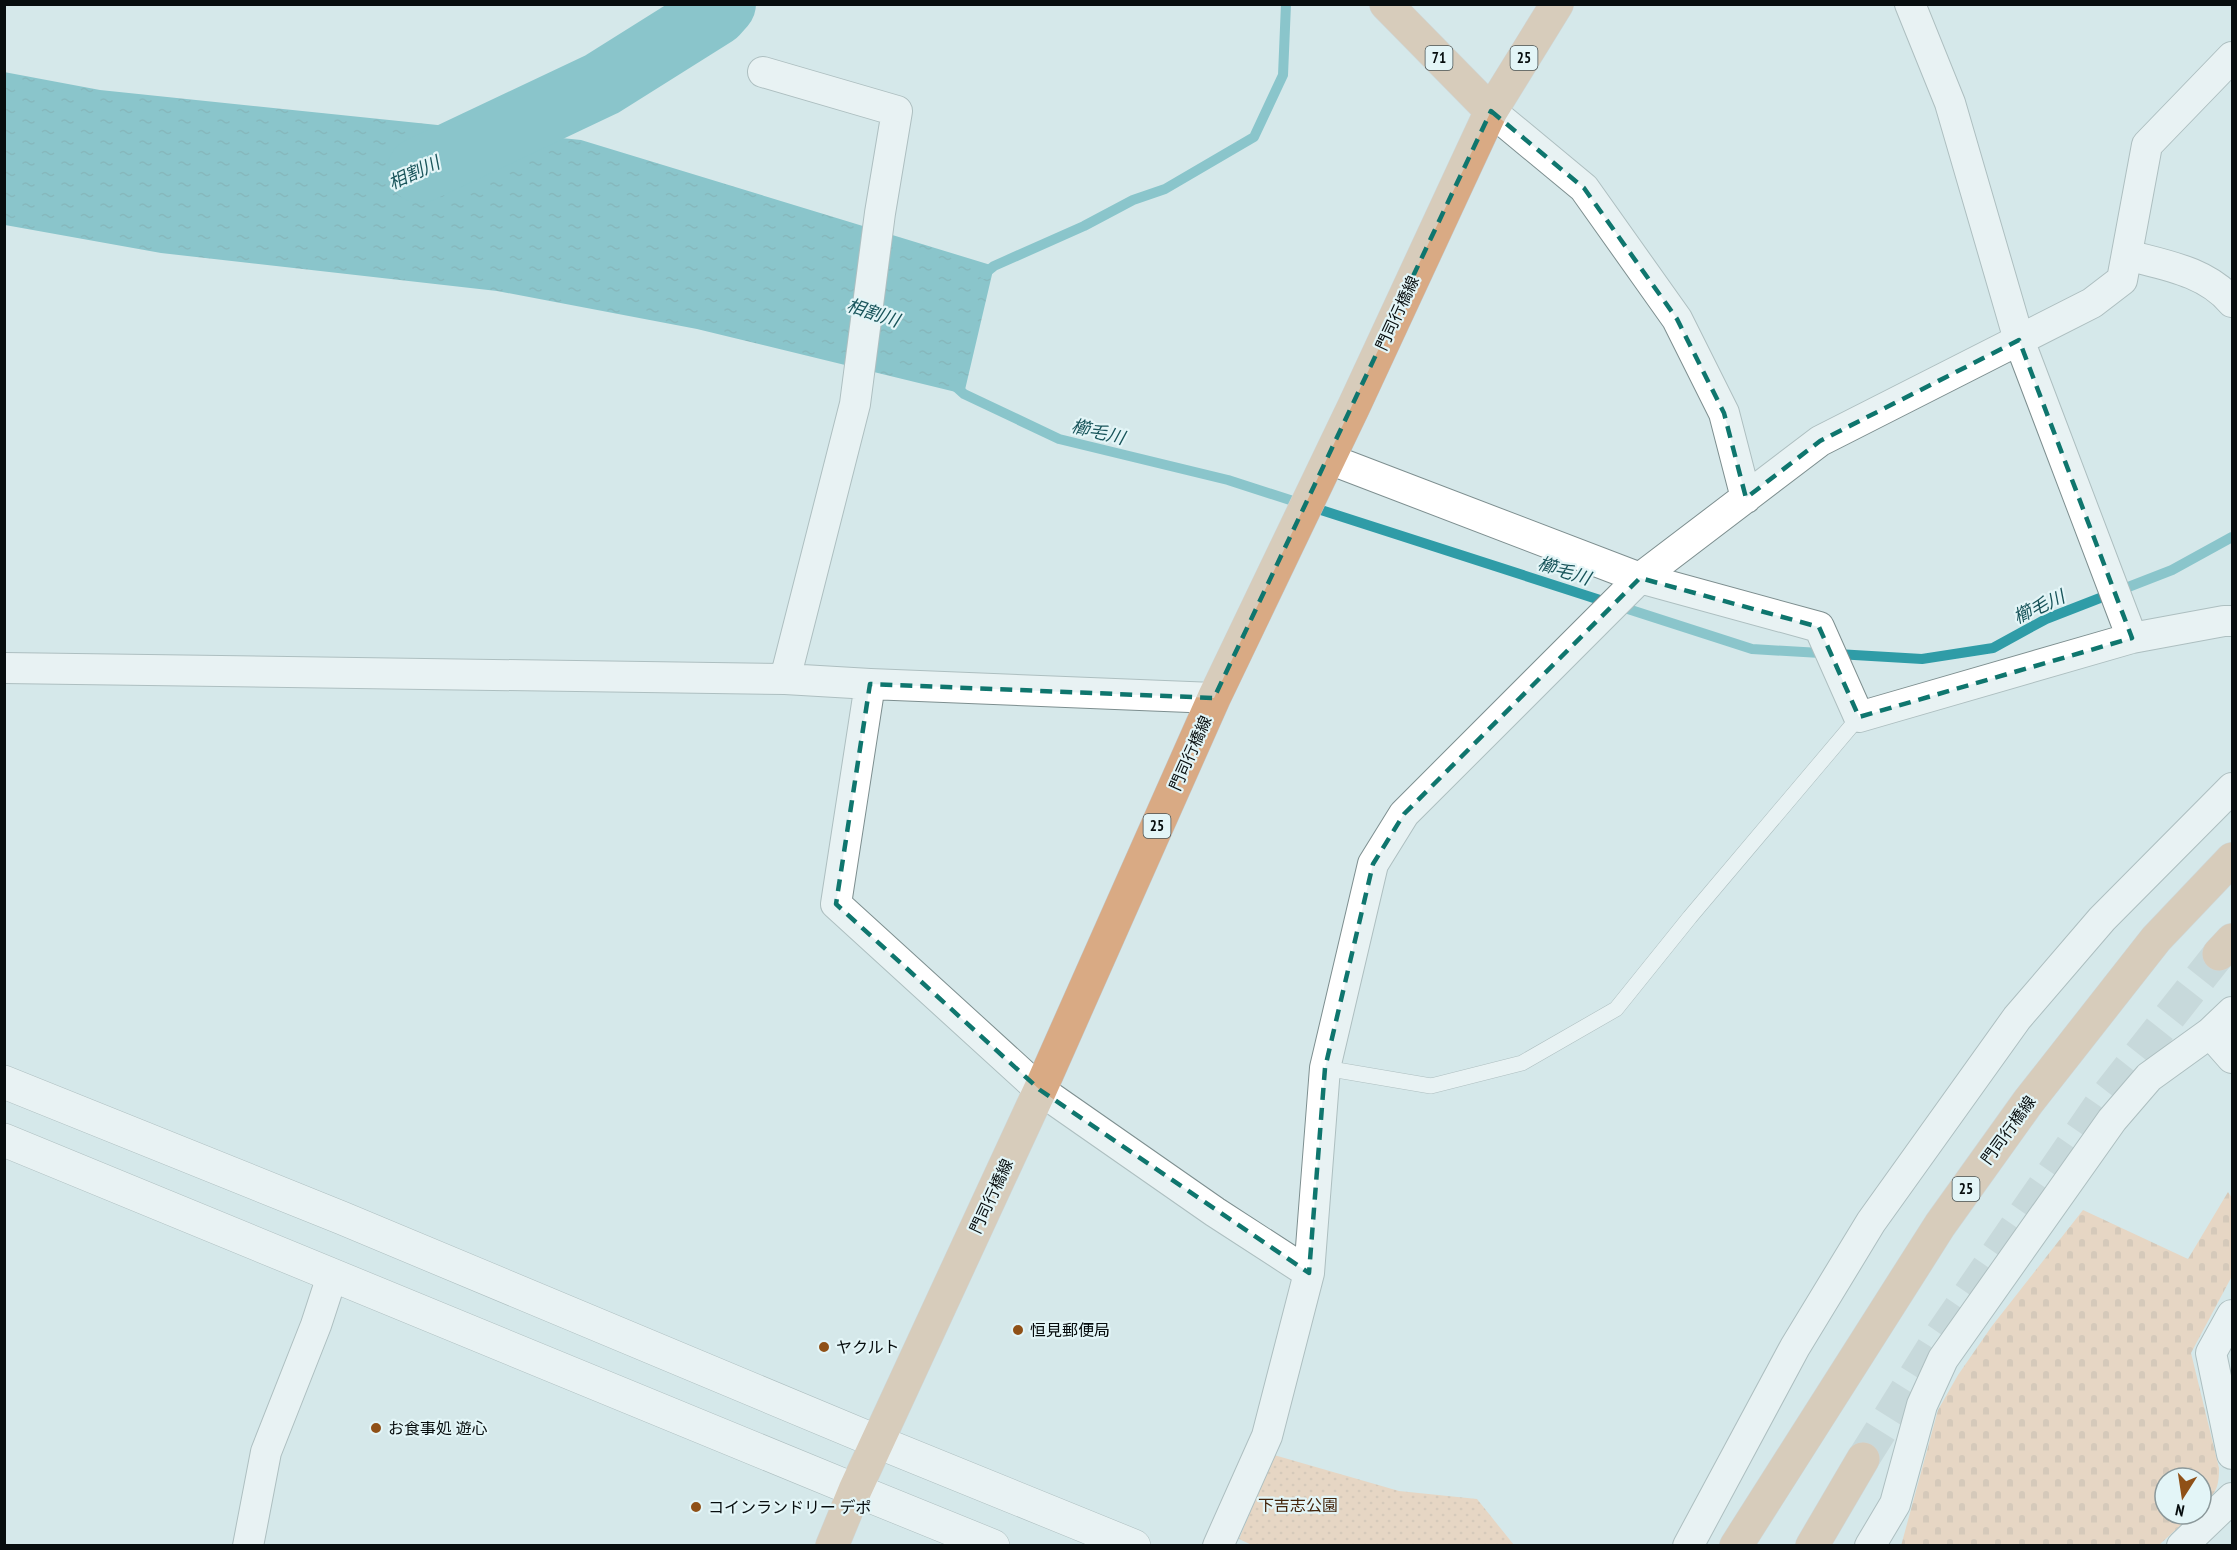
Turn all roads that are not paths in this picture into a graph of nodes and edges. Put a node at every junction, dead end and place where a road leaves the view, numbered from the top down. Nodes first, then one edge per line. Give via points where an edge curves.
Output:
1 (1386, 4) edge
2 (1557, 4) edge
3 (1910, 4) edge
4 (2232, 57) edge
5 (763, 72) dead end
6 (1491, 111) junction
7 (2127, 255) junction
8 (2232, 302) edge
9 (2019, 340) junction
10 (1329, 459) junction
11 (1746, 498) junction
12 (1640, 578) junction
13 (2232, 621) edge
14 (2132, 638) junction
15 (4, 668) edge
16 (785, 679) junction
17 (870, 684) junction
18 (1214, 698) junction
19 (1858, 717) junction
20 (2232, 788) edge
21 (2232, 859) edge
22 (2232, 1012) edge
23 (2210, 1033) junction
24 (2232, 1058) edge
25 (1325, 1068) junction
26 (4, 1082) edge
27 (1040, 1090) junction
28 (4, 1140) edge
29 (1309, 1273) junction
30 (332, 1276) junction
31 (2232, 1315) edge
32 (878, 1442) junction
33 (2232, 1454) edge
34 (1863, 1459) tunnel mouth
35 (855, 1490) junction
36 (2232, 1498) edge
37 (248, 1545) edge
38 (832, 1545) edge
39 (993, 1545) edge
40 (1134, 1545) edge
41 (1218, 1545) edge
42 (1688, 1545) edge
43 (1736, 1545) edge
44 (1812, 1545) edge
45 (1870, 1545) edge
46 (2182, 1545) edge

1 - 6 main road, 71
2 - 6 main road, 門司行橋線 / 25
3 - 9 street via 1950,103
4 - 7 street via 2147,145
5 - 16 street via 897,111 855,404
6 - 10 main road, 門司行橋線 / 25
6 - 11 street via 1584,188 1677,319 1724,413
7 - 8 street via 2191,272 2224,292
7 - 9 street via 2122,280 2092,303
9 - 11 street via 1820,441
9 - 14 street
10 - 12 street
10 - 18 main road, 門司行橋線 / 25
11 - 12 street
12 - 19 street via 1819,627
12 - 25 street via 1404,813 1373,864
13 - 14 street
14 - 19 street
15 - 16 street
16 - 17 street
17 - 18 street
17 - 27 street via 836,904
18 - 27 main road, 門司行橋線 / 25
19 - 25 lane via 1616,1009 1522,1063 1431,1086
20 - 42 street via 2102,919 2017,1018 1871,1222 1795,1347
21 - 43 main road, 門司行橋線 / 25 via 2156,939 2028,1102 1940,1225
22 - 23 street
23 - 24 street
23 - 45 street via 2149,1077 2112,1120 1943,1359 1922,1405 1895,1504
25 - 29 street
26 - 32 street
27 - 29 street
27 - 32 main road, 門司行橋線 / 25
28 - 30 street
29 - 41 street via 1267,1436
30 - 35 street
30 - 37 street via 266,1452
31 - 33 street via 2211,1353
32 - 35 main road, 門司行橋線 / 25
32 - 40 street
34 - 44 main road
35 - 38 main road, 門司行橋線 / 25
35 - 39 street
36 - 46 street

